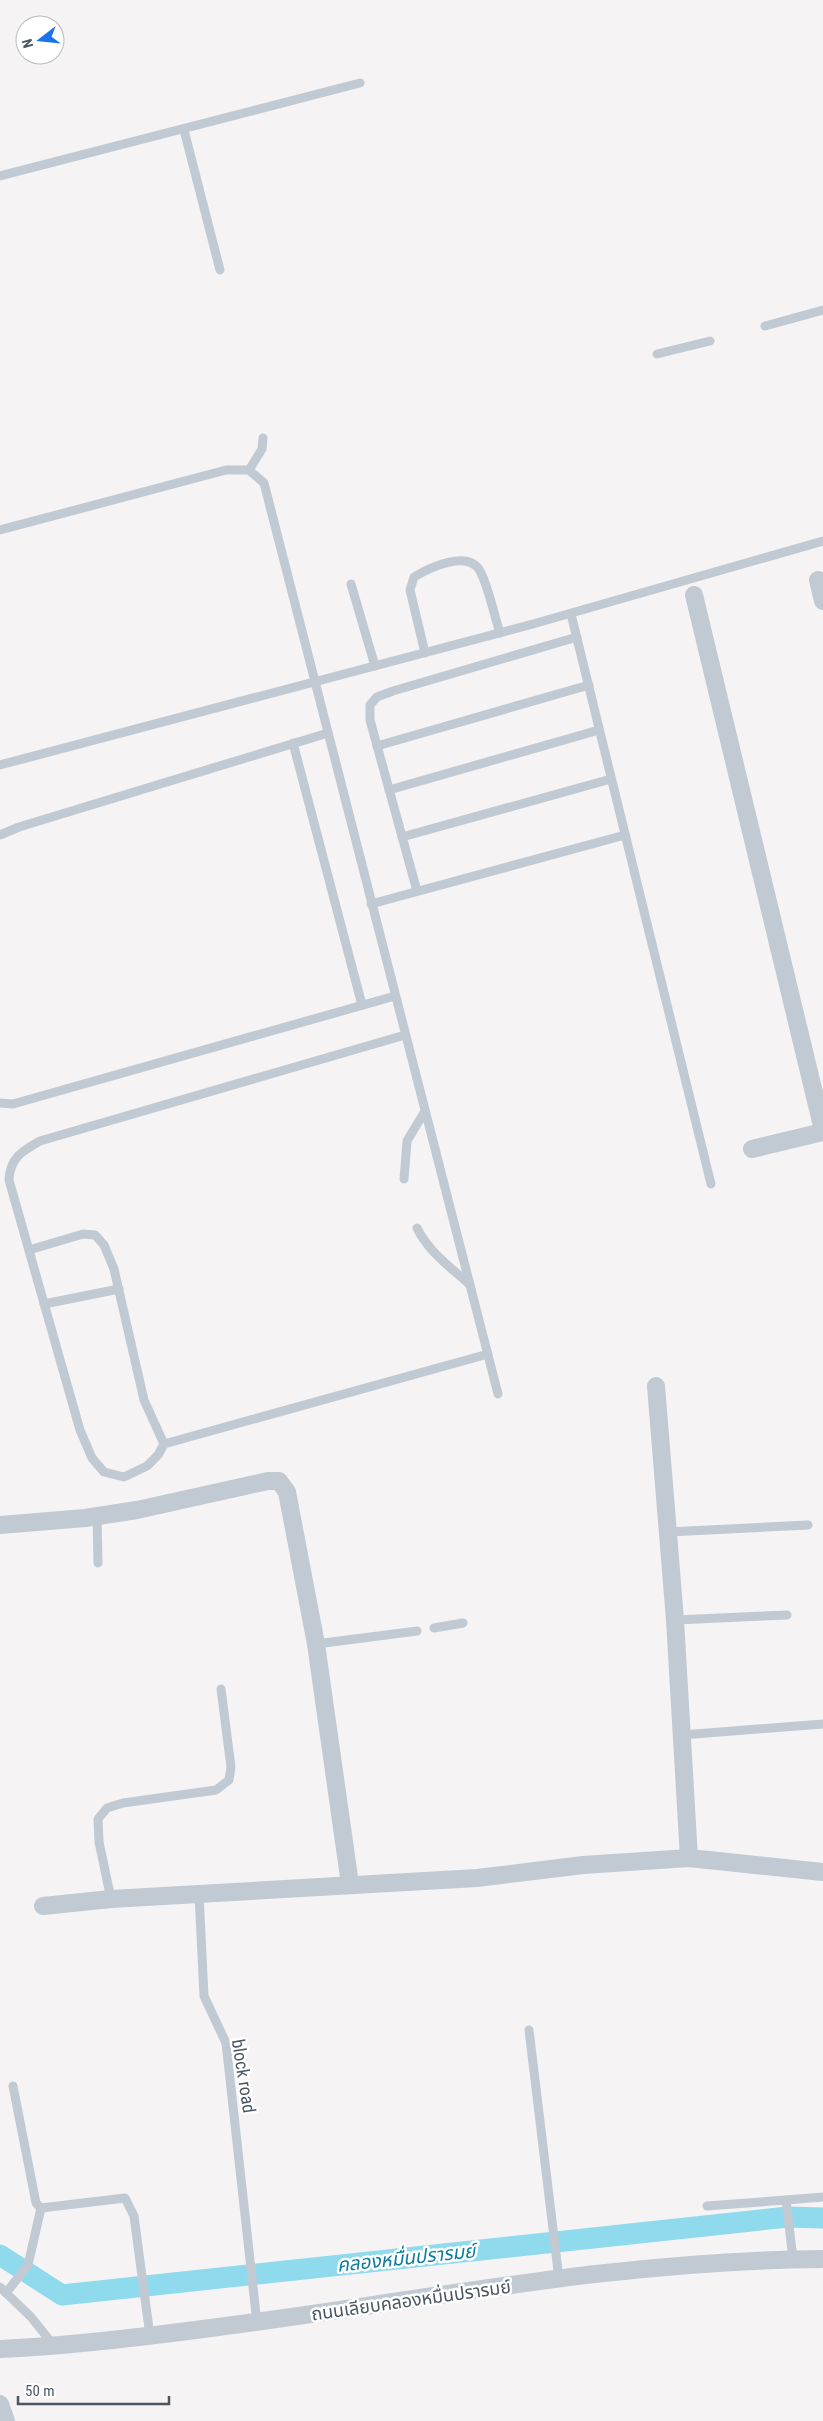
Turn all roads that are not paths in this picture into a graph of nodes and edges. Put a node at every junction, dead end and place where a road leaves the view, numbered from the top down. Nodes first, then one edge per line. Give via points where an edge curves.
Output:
1 (360, 83) dead end
2 (184, 130) junction
3 (0, 176) edge
4 (220, 270) dead end
5 (823, 310) edge
6 (765, 326) dead end
7 (710, 341) dead end
8 (657, 354) dead end
9 (263, 438) dead end
10 (249, 470) junction
11 (0, 530) edge
12 (823, 541) edge
13 (818, 580) dead end
14 (351, 584) dead end
15 (694, 595) dead end
16 (823, 601) edge
17 (571, 614) junction
18 (500, 633) junction
19 (577, 637) junction
20 (425, 653) junction
21 (375, 666) junction
22 (315, 682) junction
23 (588, 685) junction
24 (599, 730) junction
25 (328, 732) junction
26 (292, 743) junction
27 (377, 746) junction
28 (0, 765) edge
29 (611, 779) junction
30 (389, 790) junction
31 (0, 835) edge
32 (625, 835) junction
33 (402, 837) junction
34 (417, 891) junction
35 (372, 904) junction
36 (395, 996) junction
37 (362, 1005) junction
38 (405, 1034) junction
39 (0, 1103) edge
40 (425, 1111) junction
41 (823, 1131) edge
42 (752, 1149) dead end
43 (404, 1179) dead end
44 (711, 1184) dead end
45 (417, 1228) dead end
46 (29, 1250) junction
47 (469, 1284) junction
48 (119, 1289) junction
49 (44, 1304) junction
50 (488, 1354) junction
51 (656, 1386) dead end
52 (498, 1394) dead end
53 (164, 1444) junction
54 (97, 1516) junction
55 (0, 1525) edge
56 (808, 1525) dead end
57 (668, 1532) junction
58 (98, 1563) dead end
59 (787, 1616) dead end
60 (675, 1620) junction
61 (462, 1623) dead end
62 (434, 1628) dead end
63 (416, 1631) dead end
64 (316, 1644) junction
65 (221, 1689) dead end
66 (823, 1724) edge
67 (682, 1735) junction
68 (689, 1858) junction
69 (823, 1872) edge
70 (350, 1884) junction
71 (199, 1894) junction
72 (111, 1899) junction
73 (42, 1906) dead end
74 (529, 2030) dead end
75 (13, 2086) dead end
76 (823, 2197) edge
77 (786, 2200) junction
78 (707, 2206) dead end
79 (41, 2208) junction
80 (793, 2259) junction
81 (823, 2259) edge
82 (559, 2279) junction
83 (3, 2290) edge
84 (256, 2315) junction
85 (150, 2336) junction
86 (55, 2347) junction
87 (0, 2349) edge
88 (0, 2404) edge
89 (6, 2421) edge

1 - 2 lane
2 - 3 lane
2 - 4 lane
5 - 6 lane
7 - 8 lane
9 - 10 lane via 262,449
10 - 11 lane via 226,470
10 - 22 lane via 264,483
12 - 17 lane
13 - 16 street
14 - 21 lane
15 - 41 street
17 - 18 lane
17 - 19 lane
18 - 20 lane
18 - 20 lane via 480,570 471,562 460,560 414,577 410,590
19 - 23 lane
19 - 27 lane via 377,698 370,705 370,720
20 - 21 lane
21 - 22 lane
22 - 25 lane
22 - 28 lane
23 - 24 lane
23 - 27 lane
24 - 29 lane
24 - 30 lane
25 - 26 lane
25 - 35 lane
26 - 31 lane
26 - 37 lane
27 - 30 lane
29 - 32 lane
29 - 33 lane
30 - 33 lane
32 - 34 lane
32 - 44 lane
33 - 34 lane
34 - 35 lane
35 - 36 lane
36 - 37 lane
36 - 38 lane
37 - 39 lane via 13,1104
38 - 40 lane
38 - 46 lane via 40,1141 10,1165 9,1180
40 - 43 lane via 407,1142
40 - 47 lane
41 - 42 street
45 - 47 lane via 421,1237
46 - 48 lane via 83,1234 95,1235 104,1245
46 - 49 lane
47 - 50 lane
48 - 49 lane
48 - 53 lane via 144,1400
49 - 53 lane via 80,1430 92,1458 104,1472 124,1477 147,1466
50 - 52 lane
50 - 53 lane
51 - 57 street
54 - 55 street
54 - 58 lane
54 - 64 street via 279,1481 287,1492
56 - 57 lane
57 - 60 street
59 - 60 lane
60 - 67 street
61 - 62 lane
63 - 64 lane
64 - 70 street
65 - 72 lane via 231,1767 229,1780 216,1790 107,1808 98,1819
66 - 67 lane
67 - 68 street
68 - 69 street
68 - 70 street via 583,1865 476,1878
70 - 71 street
71 - 72 street
71 - 84 lane, block road via 204,1996 226,2043
72 - 73 street
74 - 82 lane
75 - 79 lane via 36,2203
76 - 77 lane
77 - 78 lane
77 - 80 lane
79 - 83 lane via 28,2265 16,2281
79 - 85 lane via 125,2198 134,2216
80 - 81 street, ถนนเลียบคลองหมื่นปรารมย์
80 - 82 street, ถนนเลียบคลองหมื่นปรารมย์ via 740,2261
82 - 84 street, ถนนเลียบคลองหมื่นปรารมย์
83 - 86 lane
84 - 85 street, ถนนเลียบคลองหมื่นปรารมย์
85 - 86 street, ถนนเลียบคลองหมื่นปรารมย์
86 - 87 street, ถนนเลียบคลองหมื่นปรารมย์
88 - 89 street

